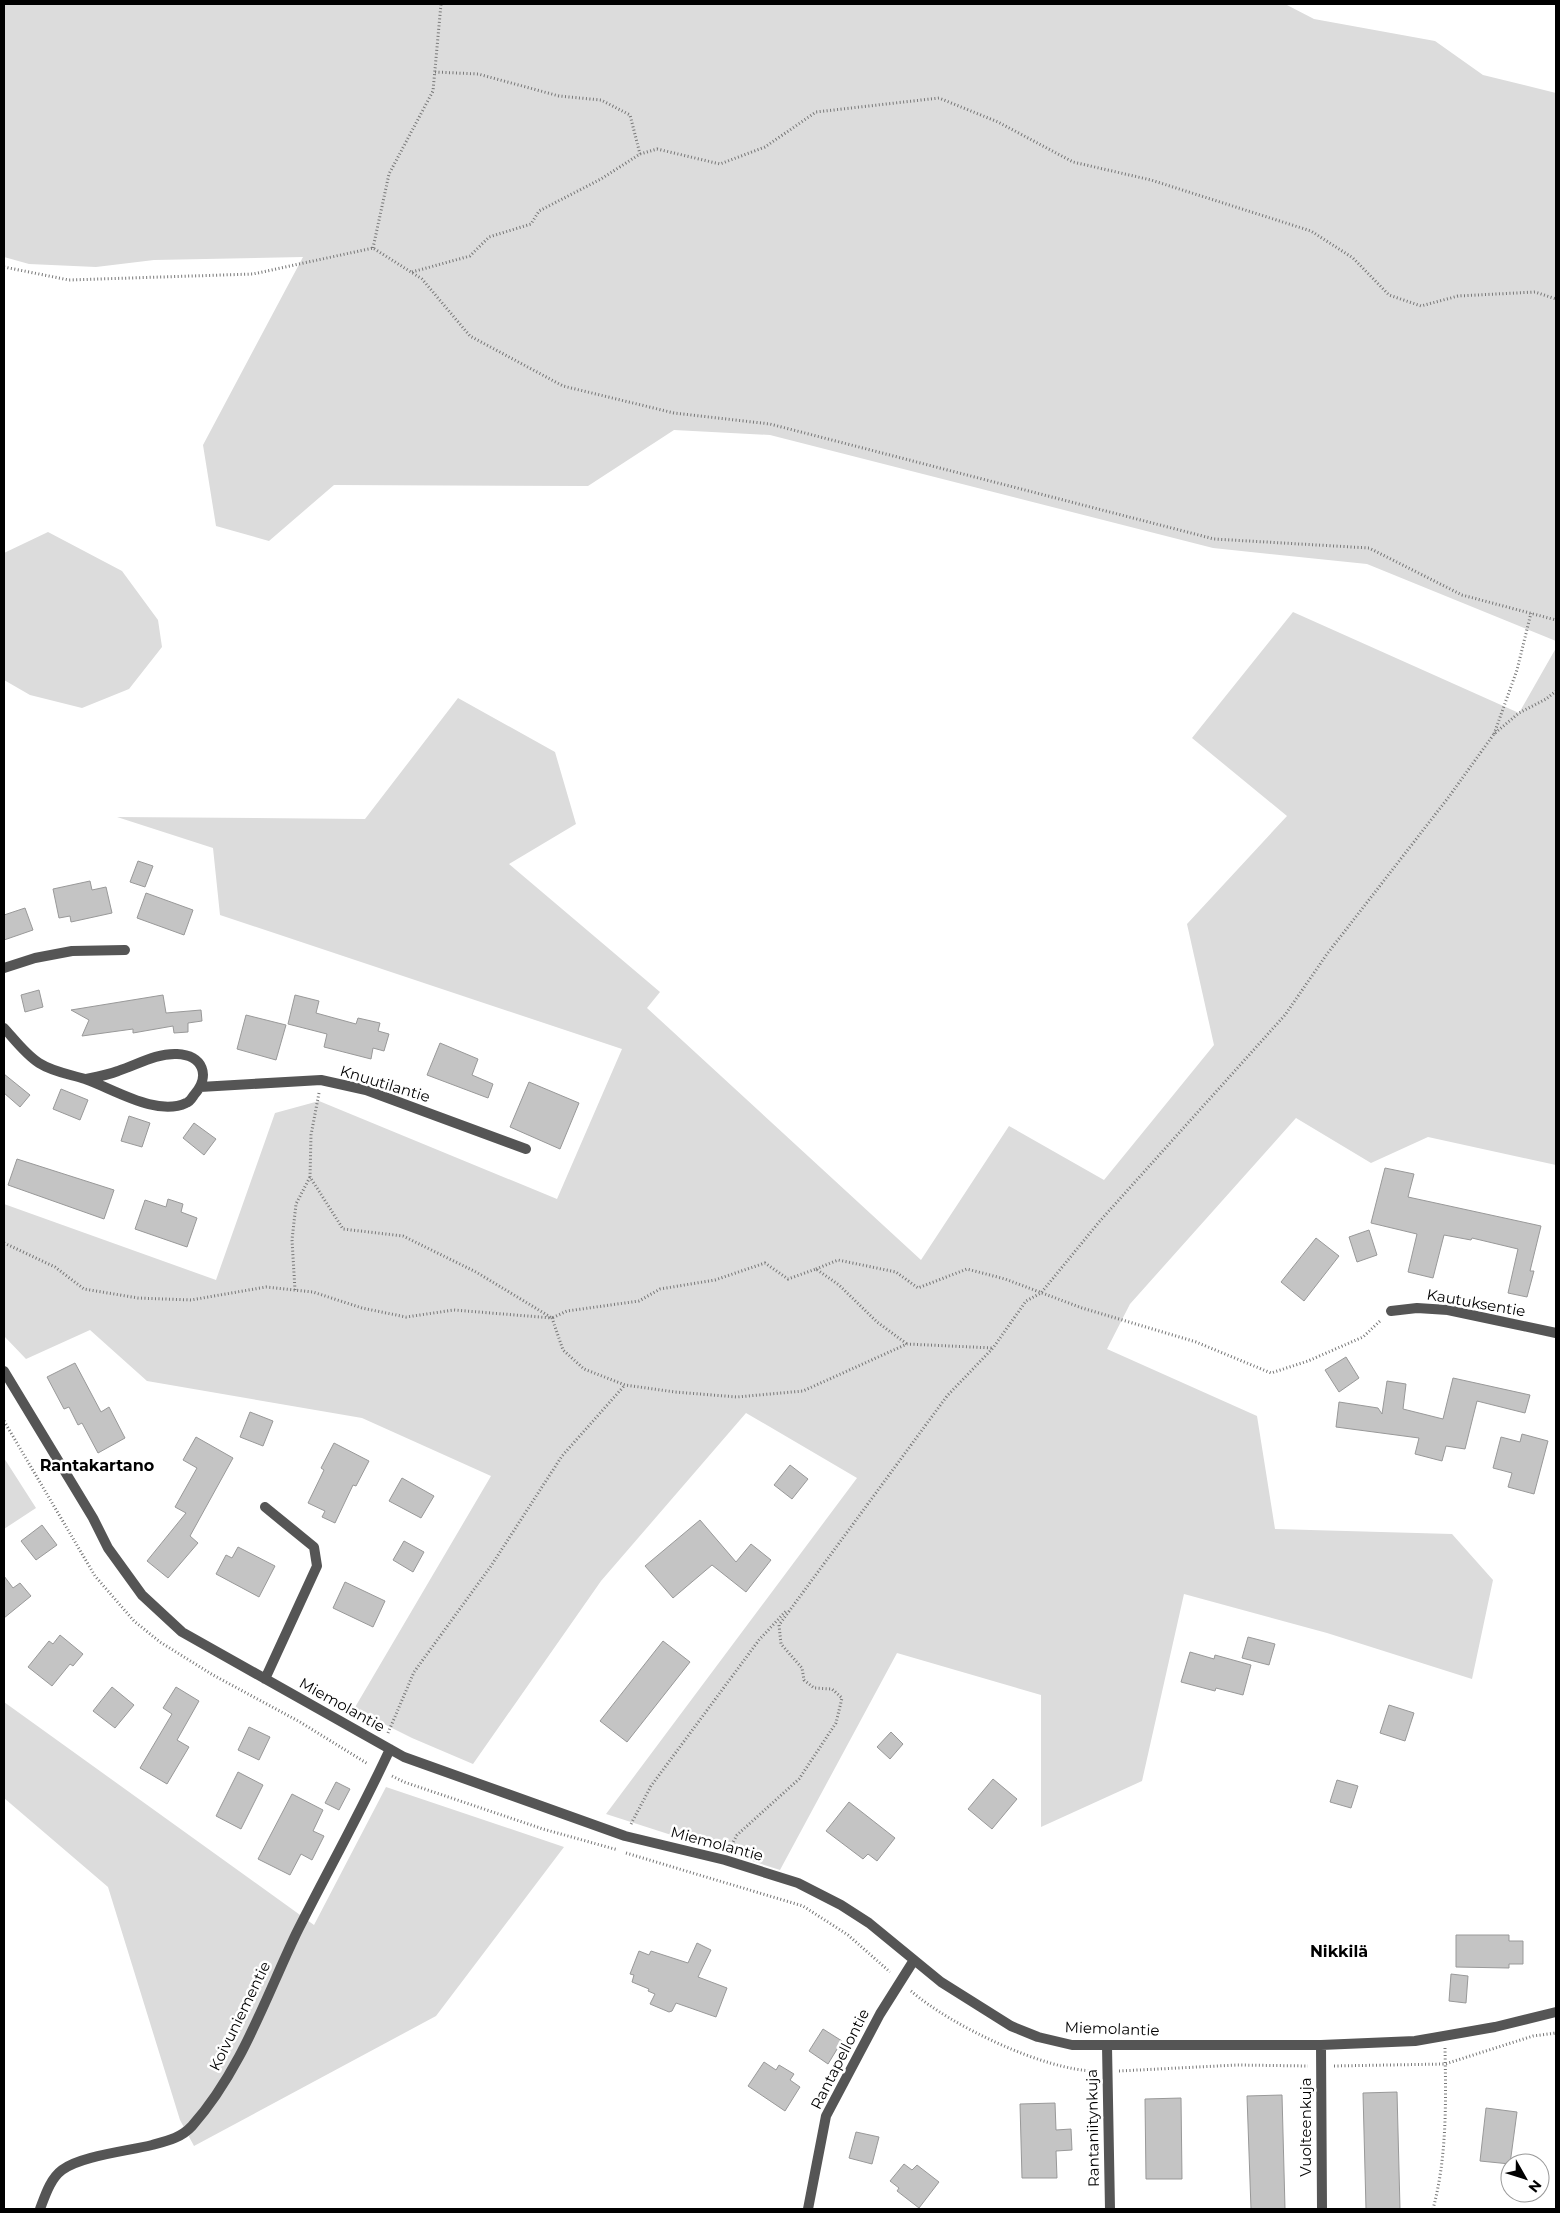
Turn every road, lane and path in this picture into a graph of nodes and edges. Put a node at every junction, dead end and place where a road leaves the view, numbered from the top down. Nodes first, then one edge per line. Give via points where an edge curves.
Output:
1 (441, 4) edge
2 (435, 72) junction
3 (640, 154) junction
4 (374, 248) junction
5 (4, 267) edge
6 (412, 272) junction
7 (1556, 299) edge
8 (1531, 613) junction
9 (1556, 620) edge
10 (1556, 691) edge
11 (1494, 734) junction
12 (124, 950) dead end
13 (4, 968) edge
14 (4, 1028) edge
15 (85, 1079) junction
16 (321, 1080) junction
17 (200, 1087) junction
18 (526, 1149) dead end
19 (310, 1177) junction
20 (4, 1244) edge
21 (816, 1269) junction
22 (295, 1290) junction
23 (1041, 1293) junction
24 (1391, 1311) joint
25 (552, 1318) junction
26 (1556, 1333) edge
27 (907, 1344) junction
28 (994, 1348) junction
29 (4, 1371) edge
30 (625, 1385) junction
31 (265, 1508) dead end
32 (797, 1600) junction
33 (265, 1679) junction
34 (387, 1747) junction
35 (625, 1836) junction
36 (725, 1860) junction
37 (914, 1960) junction
38 (1556, 2012) edge
39 (1445, 2036) junction
40 (1321, 2045) junction
41 (1107, 2046) junction
42 (40, 2209) edge
43 (808, 2209) edge
44 (1110, 2209) edge
45 (1322, 2209) edge
46 (1433, 2209) edge

1 - 2 path
2 - 3 path via 478,74 559,96 601,100 630,115
2 - 4 path via 433,91 389,174
3 - 6 path via 601,179 539,211 531,224 489,237 470,256
3 - 7 path via 657,149 720,164 765,147 816,112 939,98 998,122 1074,162 1151,180 1311,232 1353,258 1390,295 1421,306 1458,296 1536,292
4 - 5 path via 253,274 69,280
4 - 6 path
6 - 8 path via 422,279 470,336 563,386 674,413 770,424 1214,539 1370,548 1462,595
8 - 9 path
8 - 11 path via 1517,670
10 - 11 path
11 - 23 path via 1327,954 1285,1015 1099,1222
12 - 13 street via 72,951
14 - 15 street via 37,1062 57,1072
15 - 17 street via 141,1102 170,1108 188,1103
15 - 17 street via 117,1072 159,1056 176,1054 188,1056 203,1068
16 - 17 street, Knuutilantie
16 - 18 street, Knuutilantie via 366,1090
16 - 19 path via 311,1135
19 - 22 path via 296,1204 292,1240
19 - 25 path via 343,1229 403,1236 476,1272
20 - 22 path via 54,1267 84,1289 138,1298 191,1300 266,1287
21 - 23 path via 838,1260 896,1272 918,1288 967,1269
21 - 25 path via 788,1279 765,1263 715,1280 660,1289 639,1302 567,1311
21 - 27 path
22 - 25 path via 406,1317 454,1310
23 - 24 path via 1196,1342 1271,1373 1363,1337
23 - 28 path via 1026,1301
24 - 26 street, Kautuksentie via 1418,1308 1448,1310
25 - 30 path via 563,1350 584,1369
27 - 28 path
27 - 30 path via 803,1391 737,1396
28 - 32 path via 947,1396
29 - 33 street, Miemolantie via 108,1548 142,1595 182,1632
30 - 34 path via 562,1456 491,1566 414,1672
31 - 33 street via 314,1547 317,1566
32 - 35 path via 759,1640 651,1786
32 - 36 path via 778,1625 781,1644 802,1668 804,1680 814,1688 832,1690 842,1698 836,1723 799,1778 737,1836
33 - 34 street, Miemolantie
34 - 35 street, Miemolantie via 404,1757
34 - 42 street, Koivuniementie via 340,1852 254,2027 215,2096 191,2127 177,2138 82,2160 62,2170 46,2192
35 - 36 street, Miemolantie
36 - 37 street, Miemolantie via 798,1883 841,1905
37 - 41 street, Miemolantie via 941,1982 1011,2026 1072,2045
37 - 43 street, Rantapellontie via 880,2014 826,2116
38 - 39 street, Miemolantie via 1495,2028
39 - 40 street, Miemolantie via 1415,2041
39 - 46 path via 1444,2128 1440,2184
40 - 41 street, Miemolantie
40 - 45 street, Vuolteenkuja
41 - 44 street, Rantaniitynkuja

